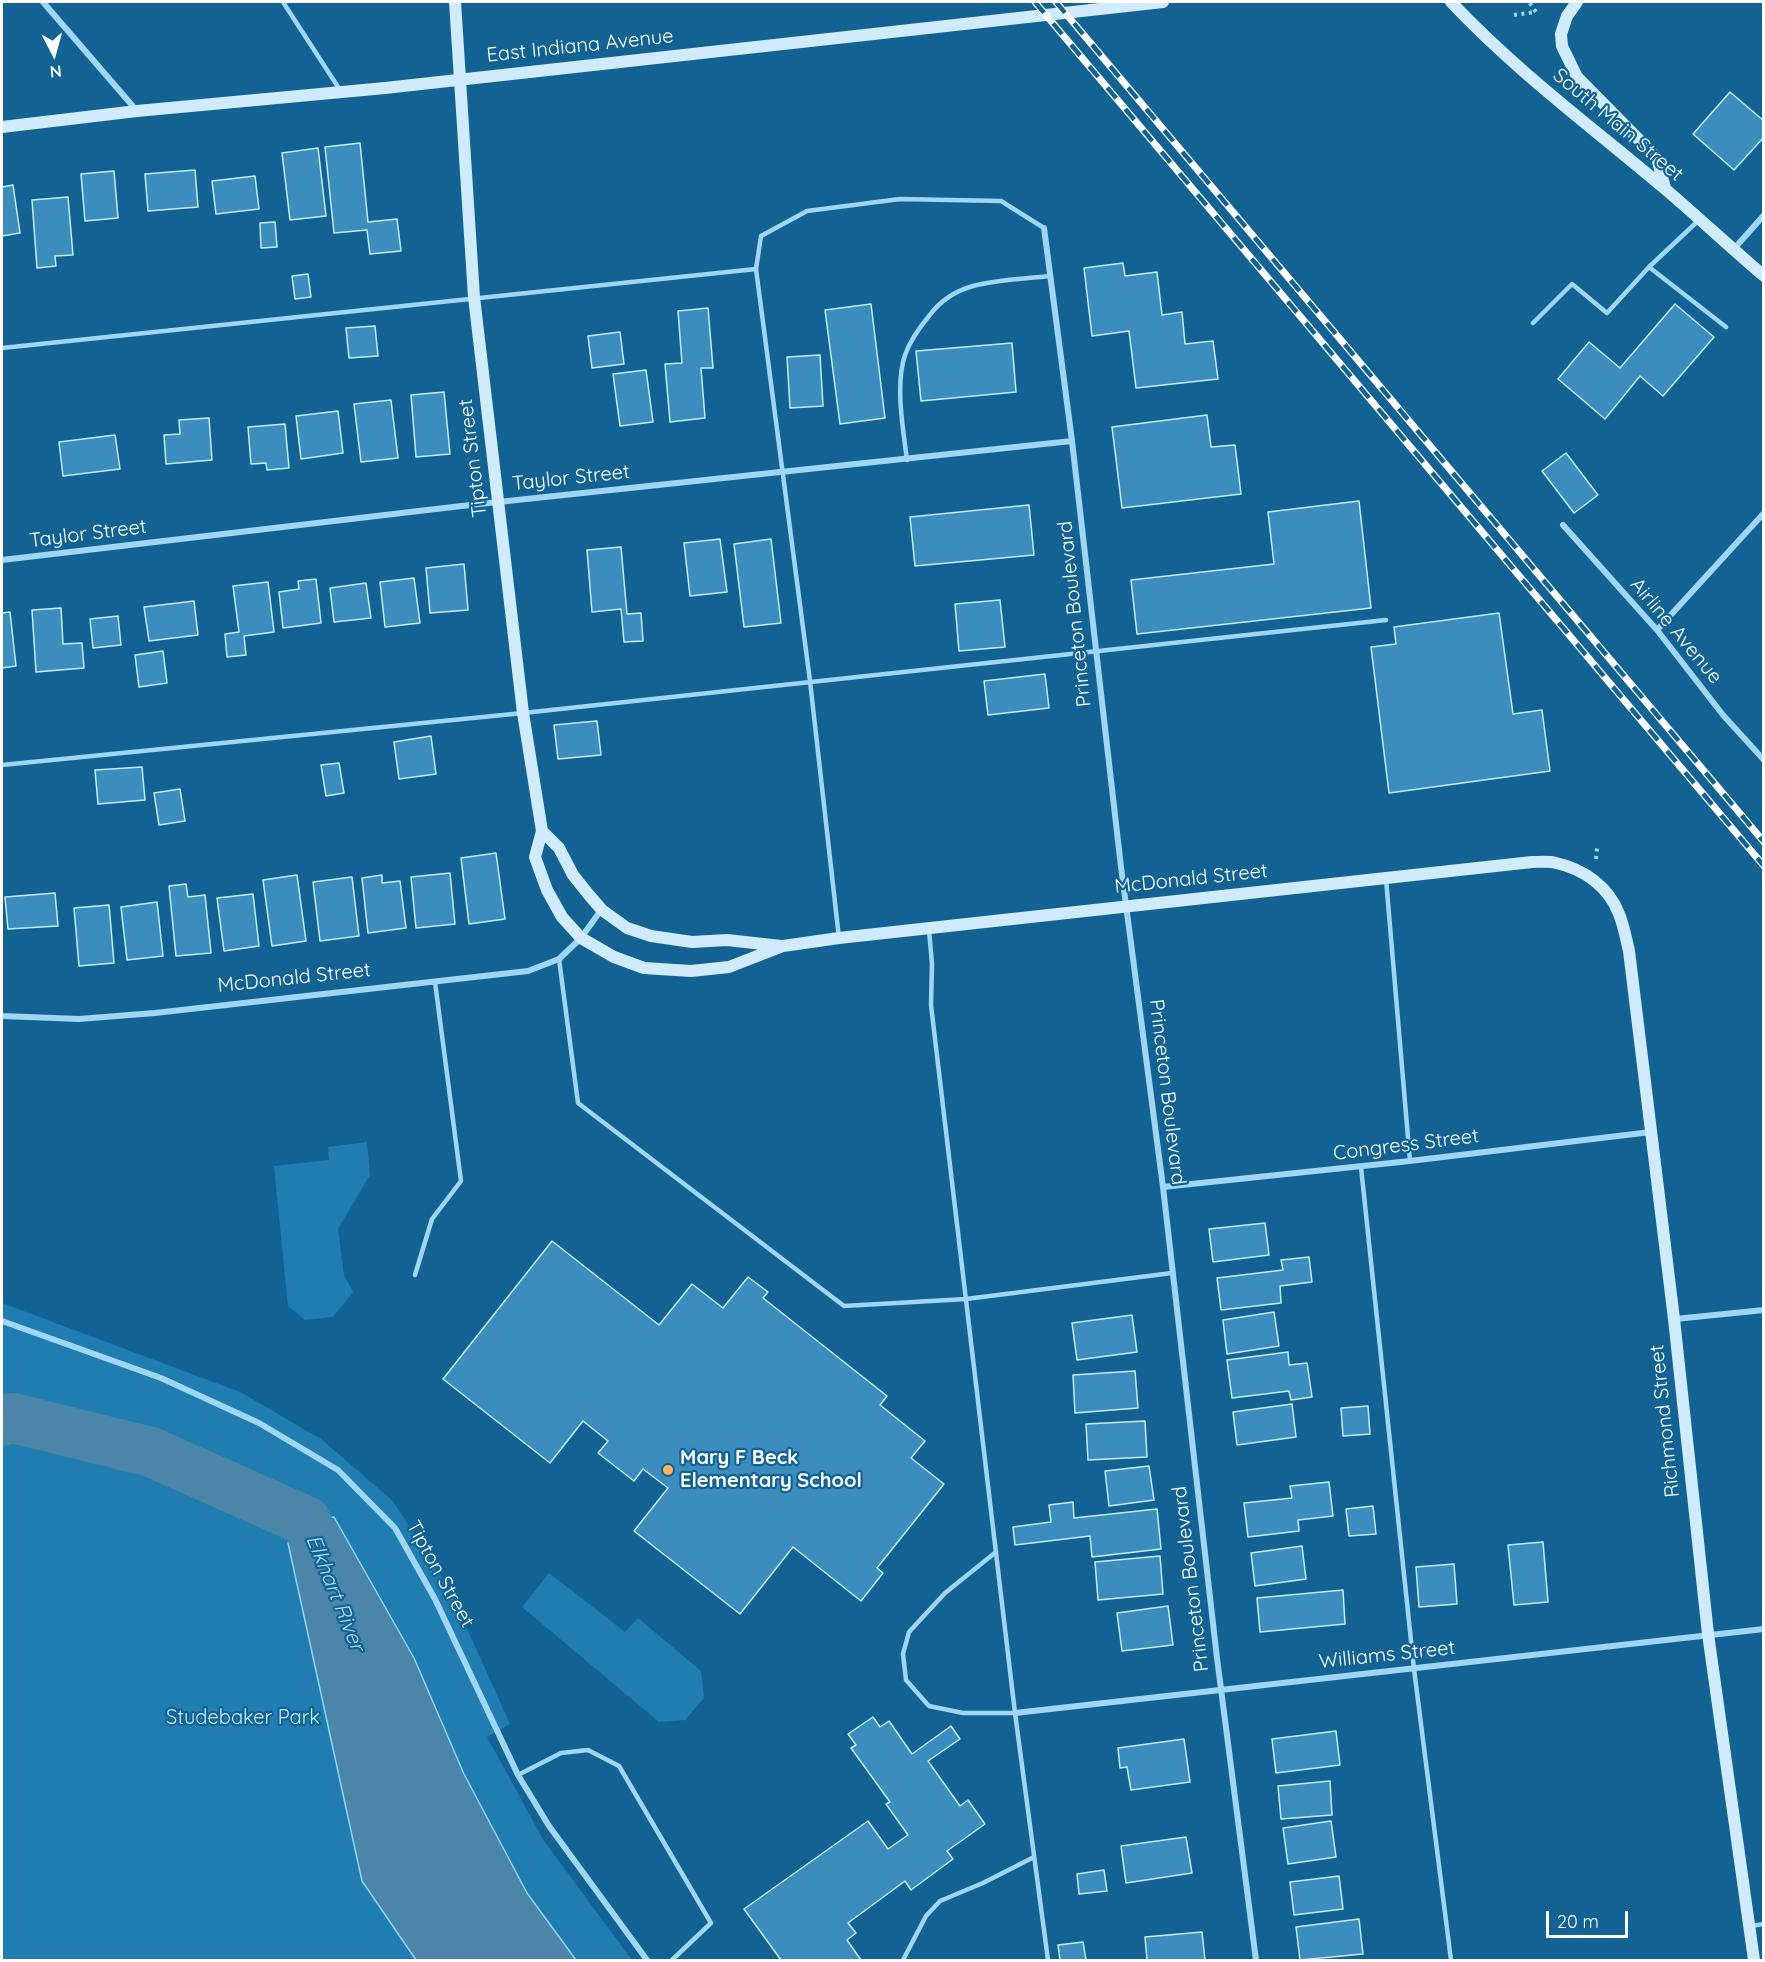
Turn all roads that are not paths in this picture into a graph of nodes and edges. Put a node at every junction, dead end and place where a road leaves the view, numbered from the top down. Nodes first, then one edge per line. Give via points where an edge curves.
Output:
1 (43, 2) edge
2 (283, 2) edge
3 (454, 2) edge
4 (1163, 2) edge
5 (1451, 2) edge
6 (1577, 2) edge
7 (461, 79) junction
8 (342, 92) junction
9 (137, 111) junction
10 (2, 127) edge
11 (1665, 188) junction
12 (1764, 215) edge
13 (1699, 220) junction
14 (1044, 228) joint
15 (1733, 250) junction
16 (1649, 267) junction
17 (756, 269) junction
18 (1050, 276) junction
19 (1764, 276) edge
20 (474, 297) junction
21 (1533, 323) dead end
22 (1726, 327) dead end
23 (2, 348) edge
24 (1072, 441) junction
25 (907, 460) junction
26 (784, 473) junction
27 (498, 502) junction
28 (1764, 513) edge
29 (1563, 525) dead end
30 (2, 560) edge
31 (1386, 620) dead end
32 (1658, 630) junction
33 (1095, 651) junction
34 (810, 681) junction
35 (523, 712) junction
36 (1764, 760) edge
37 (2, 765) edge
38 (542, 831) junction
39 (1386, 879) junction
40 (1599, 884) joint
41 (1126, 905) junction
42 (602, 910) junction
43 (928, 928) junction
44 (581, 938) junction
45 (839, 938) junction
46 (783, 946) junction
47 (559, 959) junction
48 (435, 982) junction
49 (2, 1016) edge
50 (1652, 1132) junction
51 (1410, 1161) junction
52 (1361, 1167) junction
53 (1163, 1188) junction
54 (1173, 1273) junction
55 (415, 1275) dead end
56 (966, 1299) junction
57 (1764, 1310) edge
58 (1674, 1319) junction
59 (2, 1321) edge
60 (996, 1552) junction
61 (1764, 1629) edge
62 (1708, 1634) junction
63 (1414, 1669) junction
64 (1221, 1690) junction
65 (1015, 1713) junction
66 (518, 1775) junction
67 (1034, 1857) junction
68 (1764, 1924) edge
69 (1750, 1926) junction
70 (647, 1960) edge
71 (672, 1960) edge
72 (903, 1960) edge
73 (1048, 1960) edge
74 (1256, 1960) edge
75 (1451, 1960) edge
76 (1754, 1960) edge

1 - 9 street
2 - 8 lane
3 - 7 street, Tipton Street
4 - 7 street, East Indiana Avenue
5 - 11 street, South Main Street via 1555,99
6 - 11 street via 1561,34 1562,46 1577,77 1657,158
7 - 8 street, East Indiana Avenue
7 - 20 street, Tipton Street
8 - 9 street, East Indiana Avenue
9 - 10 street, East Indiana Avenue
11 - 13 street, South Main Street
12 - 15 street
13 - 15 street, South Main Street
13 - 16 lane
14 - 17 lane via 1001,201 900,199 818,209 761,236
14 - 18 street, Princeton Boulevard
15 - 19 street, South Main Street
16 - 21 lane via 1607,313 1572,284
16 - 22 lane
17 - 20 lane
17 - 26 lane
18 - 24 street, Princeton Boulevard
18 - 25 lane via 972,286 947,297 923,323 910,343 902,367
20 - 23 lane
20 - 27 street, Tipton Street
24 - 25 street, Taylor Street
24 - 33 street, Princeton Boulevard
25 - 26 street, Taylor Street
26 - 27 street, Taylor Street
26 - 34 lane
27 - 30 street, Taylor Street
27 - 35 street, Tipton Street
28 - 32 street
29 - 32 street, Airline Avenue
31 - 33 lane
32 - 36 street, Airline Avenue via 1723,715
33 - 34 lane
33 - 41 street, Princeton Boulevard
34 - 35 lane
34 - 45 lane
35 - 37 lane
35 - 38 street, Tipton Street
38 - 42 street via 559,848 573,875
38 - 44 street, Tipton Street via 535,856 547,890
39 - 40 street, McDonald Street via 1554,862
39 - 41 street, McDonald Street
39 - 51 lane
40 - 50 street, Richmond Street via 1619,915 1629,951
41 - 43 street, McDonald Street
41 - 53 street, Princeton Boulevard
42 - 44 street, McDonald Street
42 - 46 street, McDonald Street via 627,928 651,936
43 - 45 street, McDonald Street
43 - 56 lane via 933,964 931,1005
44 - 46 street, McDonald Street via 644,968 691,971 729,967
44 - 47 street, McDonald Street
45 - 46 street, McDonald Street
47 - 48 street, McDonald Street via 528,971
47 - 56 lane via 578,1103 844,1306
48 - 49 street, McDonald Street via 155,1013 89,1018
48 - 55 lane via 461,1181 432,1219
50 - 51 street, Congress Street
50 - 58 street, Richmond Street
51 - 52 street, Congress Street
52 - 53 street, Congress Street
52 - 63 lane
53 - 54 street, Princeton Boulevard
54 - 56 lane
54 - 64 street, Princeton Boulevard
56 - 60 lane
57 - 58 street
58 - 62 street, Richmond Street
59 - 66 street, Tipton Street via 160,1378 259,1423 338,1470 395,1528 435,1599
60 - 65 lane
60 - 65 lane via 945,1593 909,1632 903,1654 906,1680 929,1706 963,1713
61 - 62 street, Williams Street
62 - 63 street, Williams Street
62 - 69 street, Richmond Street
63 - 64 street, Williams Street
63 - 75 lane
64 - 65 street, Williams Street
64 - 74 street, Princeton Boulevard
65 - 67 lane
66 - 70 street, Tipton Street via 549,1826
66 - 71 lane via 561,1753 588,1750 620,1766 711,1923
67 - 72 lane via 940,1901 926,1916
67 - 73 lane
68 - 69 lane
69 - 76 street, Richmond Street

